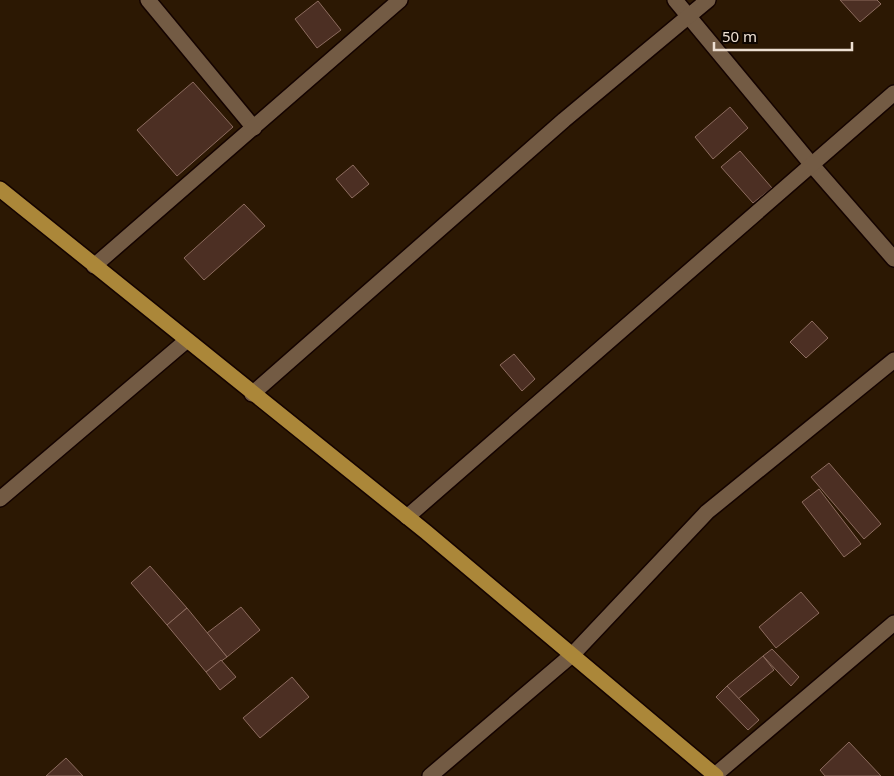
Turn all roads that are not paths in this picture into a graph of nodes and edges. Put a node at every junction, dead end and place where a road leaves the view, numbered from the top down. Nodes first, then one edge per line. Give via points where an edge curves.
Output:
1 (148, 0) edge
2 (400, 0) edge
3 (675, 0) edge
4 (708, 0) edge
5 (688, 16) junction
6 (894, 92) edge
7 (254, 128) junction
8 (812, 165) junction
9 (0, 189) edge
10 (894, 259) edge
11 (94, 266) junction
12 (186, 341) junction
13 (894, 360) edge
14 (252, 394) junction
15 (0, 499) edge
16 (407, 518) junction
17 (894, 623) edge
18 (573, 654) junction
19 (430, 776) edge
20 (715, 776) edge

1 - 7 street
2 - 7 street
3 - 5 street
4 - 5 street
5 - 8 street
5 - 14 street via 564,120
6 - 8 street
7 - 11 street
8 - 10 street
8 - 16 street
9 - 11 main road
11 - 12 main road
12 - 14 main road
12 - 15 street
13 - 18 street via 707,512
14 - 16 main road
16 - 18 main road
17 - 20 street
18 - 19 street
18 - 20 main road

